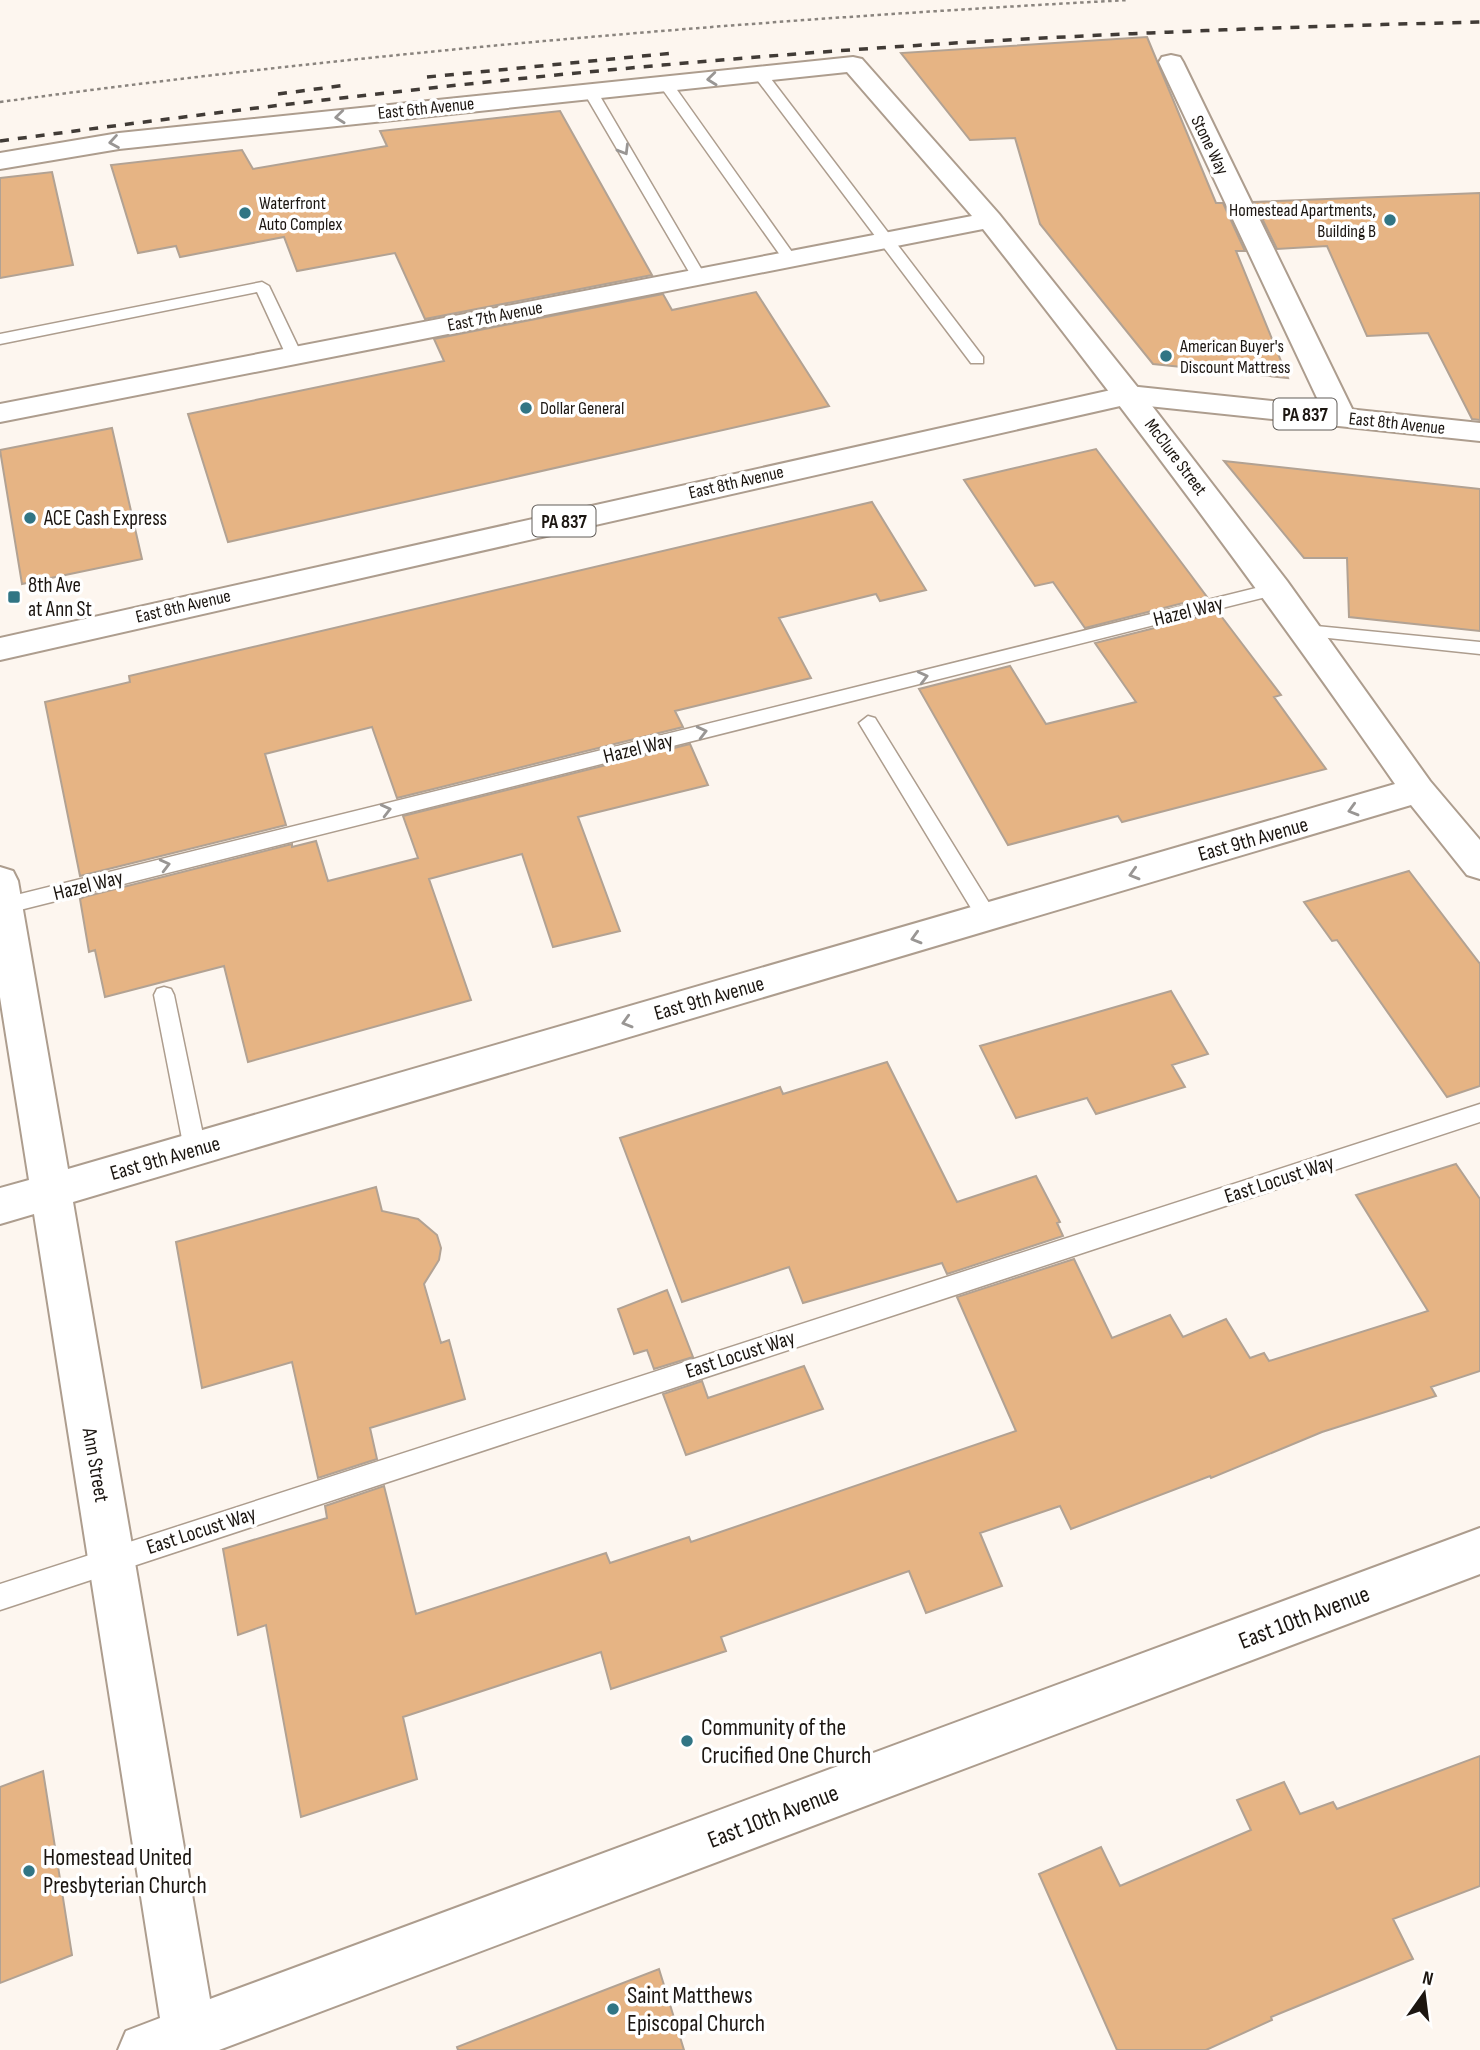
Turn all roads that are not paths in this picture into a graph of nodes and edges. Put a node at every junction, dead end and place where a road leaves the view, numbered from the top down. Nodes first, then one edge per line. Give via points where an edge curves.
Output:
1 (1171, 62) dead end
2 (853, 64) joint
3 (760, 74) junction
4 (665, 83) junction
5 (590, 91) junction
6 (0, 161) edge
7 (990, 220) junction
8 (885, 240) junction
9 (790, 259) junction
10 (699, 276) junction
11 (0, 339) edge
12 (294, 355) junction
13 (977, 360) dead end
14 (1129, 395) junction
15 (0, 413) edge
16 (1341, 417) junction
17 (1480, 432) edge
18 (1276, 589) junction
19 (1306, 631) junction
20 (1480, 648) edge
21 (0, 649) edge
22 (868, 723) dead end
23 (1418, 790) junction
24 (1480, 865) edge
25 (1, 898) edge
26 (987, 917) junction
27 (164, 995) dead end
28 (1480, 1113) edge
29 (195, 1149) junction
30 (51, 1191) junction
31 (0, 1206) edge
32 (1480, 1551) edge
33 (112, 1559) junction
34 (0, 1597) edge
35 (176, 2045) edge

1 - 16 street, Stone Way
2 - 3 street, East 6th Avenue
2 - 7 street, McClure Street
3 -> 4 street, East 6th Avenue
3 - 8 lane
4 - 5 street, East 6th Avenue
4 - 9 lane
5 -> 6 street, East 6th Avenue via 118,141
5 -> 10 lane
7 - 8 street, East 7th Avenue
7 - 14 street, McClure Street
8 - 9 street, East 7th Avenue
8 - 13 lane
9 - 10 street, East 7th Avenue
10 - 12 street, East 7th Avenue
11 - 12 lane via 262,286
12 - 15 street, East 7th Avenue
14 - 16 street, East 8th Avenue / PA 837
14 - 18 street, McClure Street
14 - 21 street, East 8th Avenue / PA 837
16 - 17 street, East 8th Avenue / PA 837
18 - 19 street, McClure Street
25 -> 18 lane, Hazel Way
19 - 20 lane
19 - 23 street, McClure Street
22 - 26 lane
23 - 24 street, McClure Street
23 -> 26 street, East 9th Avenue
25 - 30 street, Ann Street
26 -> 29 street, East 9th Avenue
27 - 29 lane
28 - 33 lane, East Locust Way
29 - 30 street, East 9th Avenue
30 - 31 street, East 9th Avenue
30 - 33 street, Ann Street
32 - 35 street, East 10th Avenue
33 - 34 lane, East Locust Way
33 - 35 street, Ann Street

